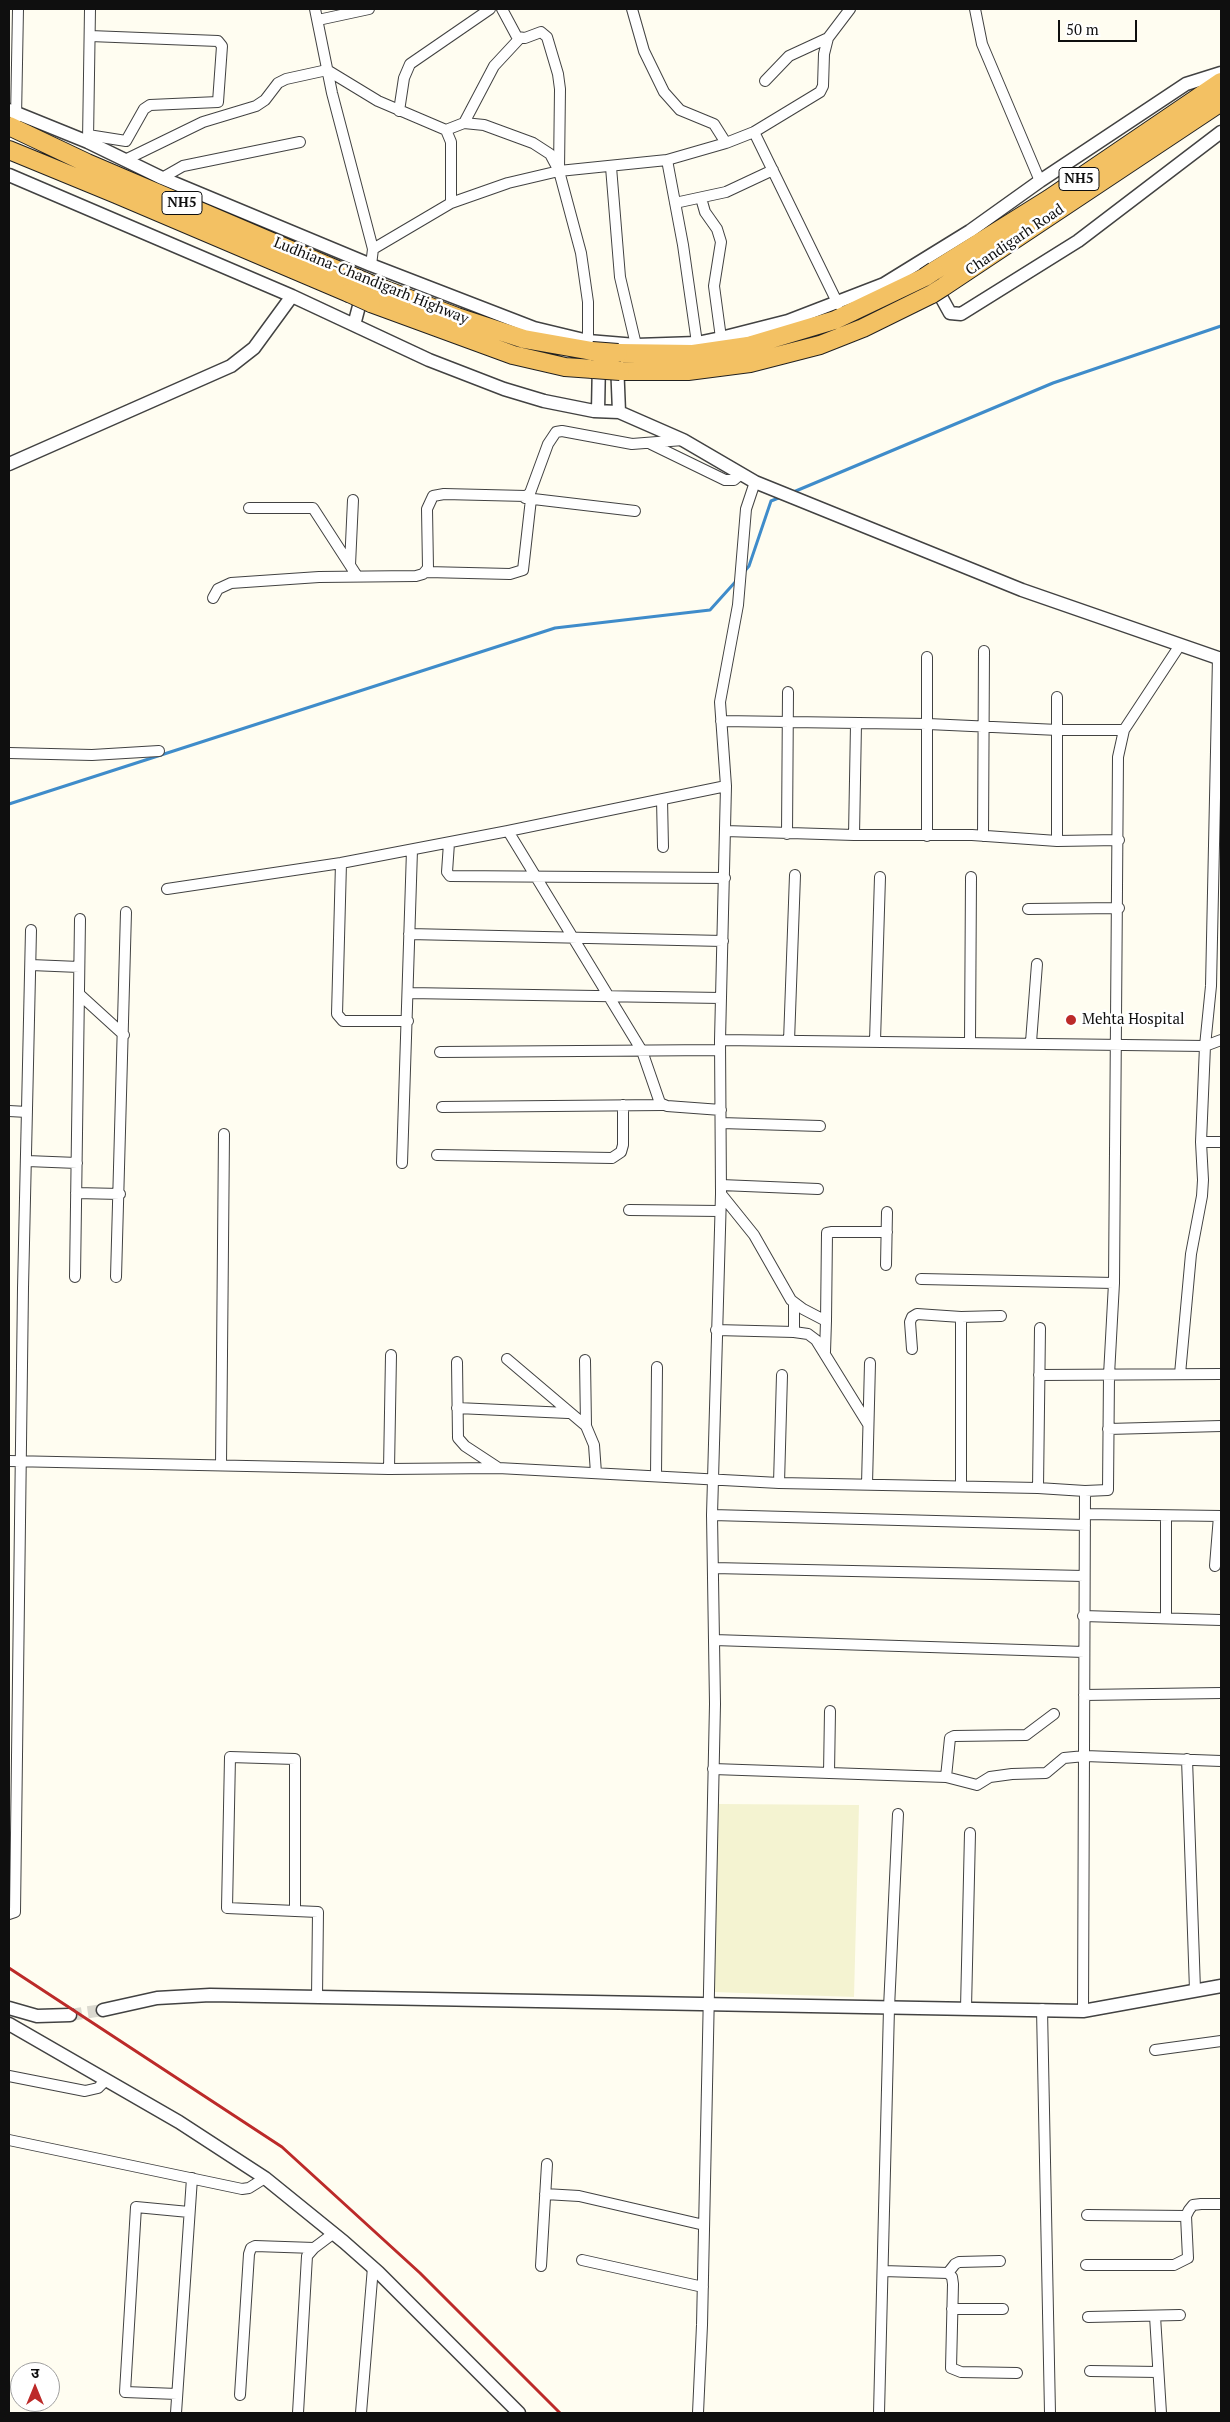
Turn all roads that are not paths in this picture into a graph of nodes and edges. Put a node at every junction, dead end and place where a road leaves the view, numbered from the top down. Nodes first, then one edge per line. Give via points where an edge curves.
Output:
1 (18, 9) edge
2 (90, 9) edge
3 (315, 9) edge
4 (370, 9) edge
5 (490, 9) edge
6 (502, 9) edge
7 (632, 9) edge
8 (850, 9) edge
9 (975, 9) edge
10 (318, 20) junction
11 (90, 36) junction
12 (520, 38) junction
13 (828, 38) junction
14 (327, 70) junction
15 (1221, 73) edge
16 (765, 81) dead end
17 (1221, 82) edge
18 (1221, 102) edge
19 (399, 111) junction
20 (12, 119) edge
21 (464, 123) junction
22 (446, 130) junction
23 (754, 132) junction
24 (1221, 132) edge
25 (88, 139) junction
26 (300, 142) dead end
27 (726, 143) junction
28 (9, 150) edge
29 (125, 160) junction
30 (666, 160) junction
31 (611, 167) junction
32 (773, 170) junction
33 (559, 171) junction
34 (9, 175) edge
35 (162, 178) junction
36 (1040, 181) junction
37 (701, 198) junction
38 (451, 203) junction
39 (675, 203) junction
40 (372, 249) junction
41 (371, 265) junction
42 (927, 269) junction
43 (353, 285) junction
44 (373, 294) junction
45 (292, 296) junction
46 (838, 304) junction
47 (354, 325) junction
48 (722, 338) junction
49 (697, 343) junction
50 (593, 345) junction
51 (636, 346) junction
52 (617, 349) junction
53 (598, 411) junction
54 (619, 412) junction
55 (683, 440) junction
56 (650, 444) junction
57 (9, 464) edge
58 (740, 474) junction
59 (755, 482) junction
60 (526, 498) junction
61 (353, 500) dead end
62 (249, 508) dead end
63 (635, 511) dead end
64 (350, 565) junction
65 (426, 572) junction
66 (357, 576) junction
67 (214, 598) dead end
68 (1180, 645) junction
69 (984, 650) dead end
70 (927, 657) dead end
71 (1220, 658) edge
72 (788, 692) dead end
73 (1057, 697) dead end
74 (721, 721) junction
75 (788, 723) junction
76 (856, 724) junction
77 (928, 724) junction
78 (984, 727) junction
79 (1058, 730) junction
80 (1124, 730) junction
81 (159, 751) dead end
82 (9, 753) edge
83 (726, 786) junction
84 (662, 799) junction
85 (508, 831) junction
86 (725, 831) junction
87 (787, 834) junction
88 (854, 835) junction
89 (927, 836) junction
90 (983, 836) junction
91 (1119, 840) junction
92 (1057, 841) junction
93 (449, 843) junction
94 (663, 847) dead end
95 (412, 850) junction
96 (341, 863) junction
97 (534, 875) junction
98 (796, 876) dead end
99 (880, 877) dead end
100 (972, 877) dead end
101 (724, 878) junction
102 (168, 889) dead end
103 (1119, 908) junction
104 (1028, 909) dead end
105 (126, 912) dead end
106 (80, 919) dead end
107 (31, 930) dead end
108 (409, 934) junction
109 (572, 938) junction
110 (723, 941) junction
111 (1036, 964) dead end
112 (31, 965) junction
113 (79, 967) junction
114 (408, 993) junction
115 (79, 994) junction
116 (608, 997) junction
117 (721, 998) junction
118 (408, 1021) junction
119 (124, 1035) junction
120 (1221, 1040) edge
121 (789, 1041) junction
122 (875, 1041) junction
123 (970, 1042) junction
124 (1031, 1042) junction
125 (1117, 1044) junction
126 (720, 1045) junction
127 (1205, 1046) junction
128 (642, 1051) junction
129 (440, 1052) dead end
130 (623, 1105) junction
131 (663, 1105) junction
132 (442, 1107) dead end
133 (721, 1110) junction
134 (9, 1111) edge
135 (27, 1112) junction
136 (721, 1123) junction
137 (820, 1126) dead end
138 (224, 1134) dead end
139 (1201, 1142) junction
140 (1221, 1142) edge
141 (437, 1156) dead end
142 (27, 1162) junction
143 (77, 1163) junction
144 (402, 1163) dead end
145 (721, 1189) junction
146 (818, 1190) dead end
147 (76, 1193) junction
148 (120, 1194) junction
149 (628, 1210) dead end
150 (720, 1211) junction
151 (887, 1212) dead end
152 (887, 1232) junction
153 (886, 1265) dead end
154 (74, 1277) dead end
155 (116, 1277) dead end
156 (921, 1279) dead end
157 (1114, 1282) junction
158 (794, 1303) junction
159 (1000, 1316) dead end
160 (961, 1317) junction
161 (826, 1320) junction
162 (1040, 1328) dead end
163 (716, 1330) junction
164 (794, 1332) junction
165 (912, 1349) dead end
166 (825, 1352) junction
167 (391, 1355) dead end
168 (507, 1359) dead end
169 (584, 1360) dead end
170 (457, 1362) dead end
171 (870, 1363) dead end
172 (657, 1367) dead end
173 (1180, 1374) junction
174 (1221, 1374) edge
175 (782, 1375) dead end
176 (1039, 1375) junction
177 (1109, 1375) junction
178 (457, 1408) junction
179 (568, 1412) junction
180 (868, 1424) junction
181 (586, 1426) junction
182 (1221, 1426) edge
183 (1108, 1429) junction
184 (21, 1460) junction
185 (9, 1461) edge
186 (221, 1465) junction
187 (498, 1468) junction
188 (389, 1469) junction
189 (596, 1473) junction
190 (656, 1476) junction
191 (713, 1480) junction
192 (779, 1483) junction
193 (867, 1484) junction
194 (961, 1486) junction
195 (1038, 1488) junction
196 (1084, 1491) junction
197 (1084, 1514) junction
198 (712, 1515) junction
199 (1166, 1516) junction
200 (1220, 1516) edge
201 (1084, 1525) junction
202 (1215, 1566) dead end
203 (713, 1568) junction
204 (1084, 1576) junction
205 (1084, 1616) junction
206 (1166, 1618) junction
207 (1221, 1620) edge
208 (714, 1640) junction
209 (1084, 1652) junction
210 (1221, 1693) edge
211 (1084, 1695) junction
212 (830, 1711) dead end
213 (1054, 1714) dead end
214 (1085, 1756) junction
215 (1187, 1760) junction
216 (1221, 1761) edge
217 (713, 1769) junction
218 (829, 1773) junction
219 (946, 1777) junction
220 (898, 1814) dead end
221 (970, 1833) dead end
222 (295, 1911) junction
223 (9, 1914) edge
224 (1221, 1986) edge
225 (1195, 1990) junction
226 (317, 1996) junction
227 (709, 2004) junction
228 (9, 2008) edge
229 (889, 2008) junction
230 (966, 2008) junction
231 (103, 2010) tunnel mouth
232 (1042, 2010) junction
233 (1084, 2010) junction
234 (70, 2014) tunnel mouth
235 (9, 2024) edge
236 (1221, 2041) edge
237 (1155, 2050) dead end
238 (9, 2076) edge
239 (106, 2080) junction
240 (9, 2140) edge
241 (547, 2164) dead end
242 (192, 2178) junction
243 (265, 2178) junction
244 (546, 2194) junction
245 (1221, 2204) edge
246 (189, 2212) junction
247 (1087, 2215) dead end
248 (1186, 2216) junction
249 (704, 2225) junction
250 (334, 2233) junction
251 (314, 2248) junction
252 (582, 2260) dead end
253 (1000, 2261) dead end
254 (541, 2266) dead end
255 (1086, 2266) dead end
256 (372, 2267) junction
257 (883, 2270) junction
258 (948, 2273) junction
259 (703, 2287) junction
260 (952, 2309) junction
261 (1003, 2310) dead end
262 (1180, 2314) dead end
263 (1155, 2316) junction
264 (1088, 2317) dead end
265 (1090, 2372) dead end
266 (1158, 2372) junction
267 (1017, 2373) dead end
268 (177, 2394) junction
269 (240, 2395) dead end
270 (176, 2413) edge
271 (298, 2413) edge
272 (361, 2413) edge
273 (519, 2413) edge
274 (698, 2413) edge
275 (879, 2413) edge
276 (1050, 2413) edge
277 (1161, 2413) edge

1 - 20 street
2 - 11 street
3 - 10 street
4 - 10 street
5 - 19 street via 410,64 404,78
6 - 12 street via 513,32
7 - 27 street via 644,51 664,92 680,110 714,124
8 - 13 street
9 - 36 street via 982,44
10 - 14 street
11 - 25 street
11 - 25 street via 218,41 222,46 218,102 150,104 126,141
12 - 21 street via 494,66
12 - 33 street via 541,32 548,37 560,90
13 - 16 street via 789,56
13 - 23 street via 820,92
14 - 19 street
14 - 29 street via 286,79 256,106 202,122
14 - 40 street
15 - 36 street via 1186,84
17 - 42 highway, Ludhiana-Chandigarh Highway / NH5 via 1049,199
18 - 44 highway, Chandigarh Road / NH5, bridge via 938,291 820,345 759,360 688,371 566,367 513,355
19 - 22 street
20 - 25 street
20 - 43 highway, Ludhiana-Chandigarh Highway / NH5 via 87,163
21 - 22 street
21 - 33 street via 484,124 533,143 550,154
22 - 38 street via 451,142
23 - 27 street
23 - 32 street
24 - 42 street via 1078,241 961,314 950,313
25 - 29 street
26 - 35 street via 183,166
27 - 30 street
28 - 43 highway, NH5
29 - 35 street
30 - 31 street
30 - 39 street
31 - 33 street
31 - 51 street via 620,277
32 - 37 street via 739,188
32 - 46 street
33 - 38 street via 508,182
33 - 50 street via 584,269
34 - 45 street
35 - 41 street
36 - 42 street via 970,231
37 - 39 street
37 - 48 street via 721,242 714,286
38 - 40 street
39 - 49 street
40 - 41 street
41 - 47 street
41 - 50 street via 534,328
42 - 46 street
42 - 52 highway, Ludhiana-Chandigarh Highway / NH5 via 835,320 748,346 693,354
43 - 44 highway, NH5, bridge
44 - 50 highway, Ludhiana-Chandigarh Highway / NH5 via 524,339
45 - 47 street
45 - 57 street via 254,348 231,366
46 - 48 street
47 - 53 street via 429,360 504,389 569,407
48 - 49 street
49 - 51 street
50 - 52 highway, Ludhiana-Chandigarh Highway / NH5, bridge
50 - 53 street
51 - 52 street
52 - 54 street
53 - 54 street
54 - 55 street
55 - 56 street
55 - 58 street
56 - 58 street via 725,480 734,480
56 - 60 street via 556,432
58 - 59 street
59 - 68 street via 1022,590
59 - 74 street via 746,509 740,586 721,690
60 - 63 street
60 - 65 street via 523,570 510,574
60 - 65 street via 433,496 427,509
61 - 64 street
62 - 64 street via 313,508
64 - 66 street
65 - 66 street via 416,576
66 - 67 street via 231,583 218,589
68 - 71 street
68 - 80 street
69 - 78 street
70 - 77 street
71 - 127 street via 1211,986
72 - 75 street
73 - 79 street
74 - 75 street
74 - 83 street
75 - 76 street
75 - 87 street
76 - 77 street
76 - 88 street
77 - 78 street
77 - 89 street
78 - 79 street
78 - 90 street
79 - 80 street
79 - 92 street
80 - 91 street via 1118,757
81 - 82 street via 92,755
83 - 84 street
83 - 86 street
84 - 85 street
84 - 94 street
85 - 93 street
85 - 97 street
86 - 87 street
86 - 101 street
87 - 88 street
88 - 89 street
89 - 90 street
90 - 92 street
91 - 92 street
91 - 103 street
93 - 95 street
93 - 97 street via 447,872 450,876
95 - 96 street
95 - 108 street
96 - 102 street
96 - 118 street via 337,1014 344,1021
97 - 101 street
97 - 109 street
98 - 121 street
99 - 122 street
100 - 123 street
101 - 110 street
103 - 104 street
103 - 125 street
105 - 119 street
106 - 113 street
107 - 112 street
108 - 109 street
108 - 114 street
109 - 110 street
109 - 116 street
110 - 117 street
111 - 124 street
112 - 113 street
112 - 135 street
113 - 115 street
114 - 116 street
114 - 118 street
115 - 119 street
115 - 143 street
116 - 117 street
116 - 128 street
117 - 126 street
118 - 144 street
119 - 148 street
120 - 127 street
121 - 122 street
121 - 126 street
122 - 123 street
123 - 124 street
124 - 125 street
125 - 127 street
125 - 157 street
126 - 128 street
126 - 133 street
127 - 139 street
128 - 129 street
128 - 131 street via 658,1100
130 - 131 street
130 - 132 street
130 - 141 street via 623,1145 621,1152 612,1158
131 - 133 street
133 - 136 street
134 - 135 street
135 - 142 street
136 - 137 street
136 - 145 street
138 - 186 street
139 - 140 street
139 - 173 street via 1202,1196 1191,1254
142 - 143 street
142 - 184 street
143 - 147 street
145 - 146 street
145 - 150 street
145 - 158 street via 746,1223
147 - 148 street
147 - 154 street
148 - 155 street
149 - 150 street
150 - 163 street
151 - 152 street
152 - 153 street
152 - 161 street via 827,1234
156 - 157 street
157 - 177 street
158 - 161 street
158 - 164 street
159 - 160 street
160 - 165 street via 923,1314 912,1317
160 - 194 street
161 - 166 street
162 - 176 street
163 - 164 street
163 - 191 street
164 - 166 street via 812,1336
166 - 180 street
167 - 188 street
168 - 179 street
169 - 181 street
170 - 178 street
171 - 180 street
172 - 190 street
173 - 174 street
173 - 177 street
175 - 192 street
176 - 177 street
176 - 195 street
177 - 183 street
178 - 179 street
178 - 187 street via 458,1438 464,1446
179 - 181 street
180 - 193 street
181 - 189 street via 594,1445
182 - 183 street
183 - 196 street via 1108,1490
184 - 185 street
184 - 186 street
184 - 223 street via 15,1912
186 - 188 street
187 - 188 street
187 - 189 street
189 - 190 street
190 - 191 street
191 - 192 street
191 - 198 street
192 - 193 street
193 - 194 street
194 - 195 street
195 - 196 street
196 - 197 street
197 - 199 street
197 - 201 street
198 - 201 street
198 - 203 street
199 - 200 street
199 - 206 street
200 - 202 street
201 - 204 street
203 - 204 street
203 - 208 street
204 - 205 street
205 - 206 street
205 - 209 street
206 - 207 street
208 - 209 street
208 - 217 street
209 - 211 street
210 - 211 street
211 - 214 street
212 - 218 street
213 - 219 street via 1026,1735 950,1738
214 - 215 street
214 - 219 street via 1064,1758 1046,1773 990,1777 977,1785
214 - 233 street
215 - 216 street
215 - 225 street
217 - 218 street
217 - 227 street
218 - 219 street
220 - 229 street
221 - 230 street
222 - 222 street via 227,1908 230,1757 295,1759
222 - 226 street via 318,1912
224 - 225 street
225 - 233 street
226 - 227 street
226 - 231 street via 180,1995
227 - 229 street
227 - 249 street
228 - 234 street via 36,2016
229 - 230 street
229 - 257 street
230 - 232 street
232 - 233 street
232 - 276 street
235 - 239 street
236 - 237 street
238 - 239 street via 85,2091 98,2088
239 - 243 street via 179,2122
240 - 242 street
241 - 244 street
242 - 243 street via 245,2189
242 - 246 street
243 - 250 street
244 - 249 street via 579,2196
244 - 254 street
245 - 248 street via 1194,2205
246 - 268 street
246 - 268 street via 136,2207 125,2392
247 - 248 street
248 - 255 street via 1188,2258 1182,2262 1174,2265
249 - 259 street
250 - 251 street
250 - 256 street
251 - 269 street via 251,2248
251 - 271 street via 307,2256
252 - 259 street
253 - 258 street via 959,2262
256 - 272 street
256 - 273 street
257 - 258 street
257 - 275 street
258 - 260 street via 952,2277
259 - 274 street
260 - 261 street
260 - 267 street via 951,2368 961,2372
262 - 263 street
263 - 264 street
263 - 266 street
265 - 266 street
266 - 277 street
268 - 270 street

